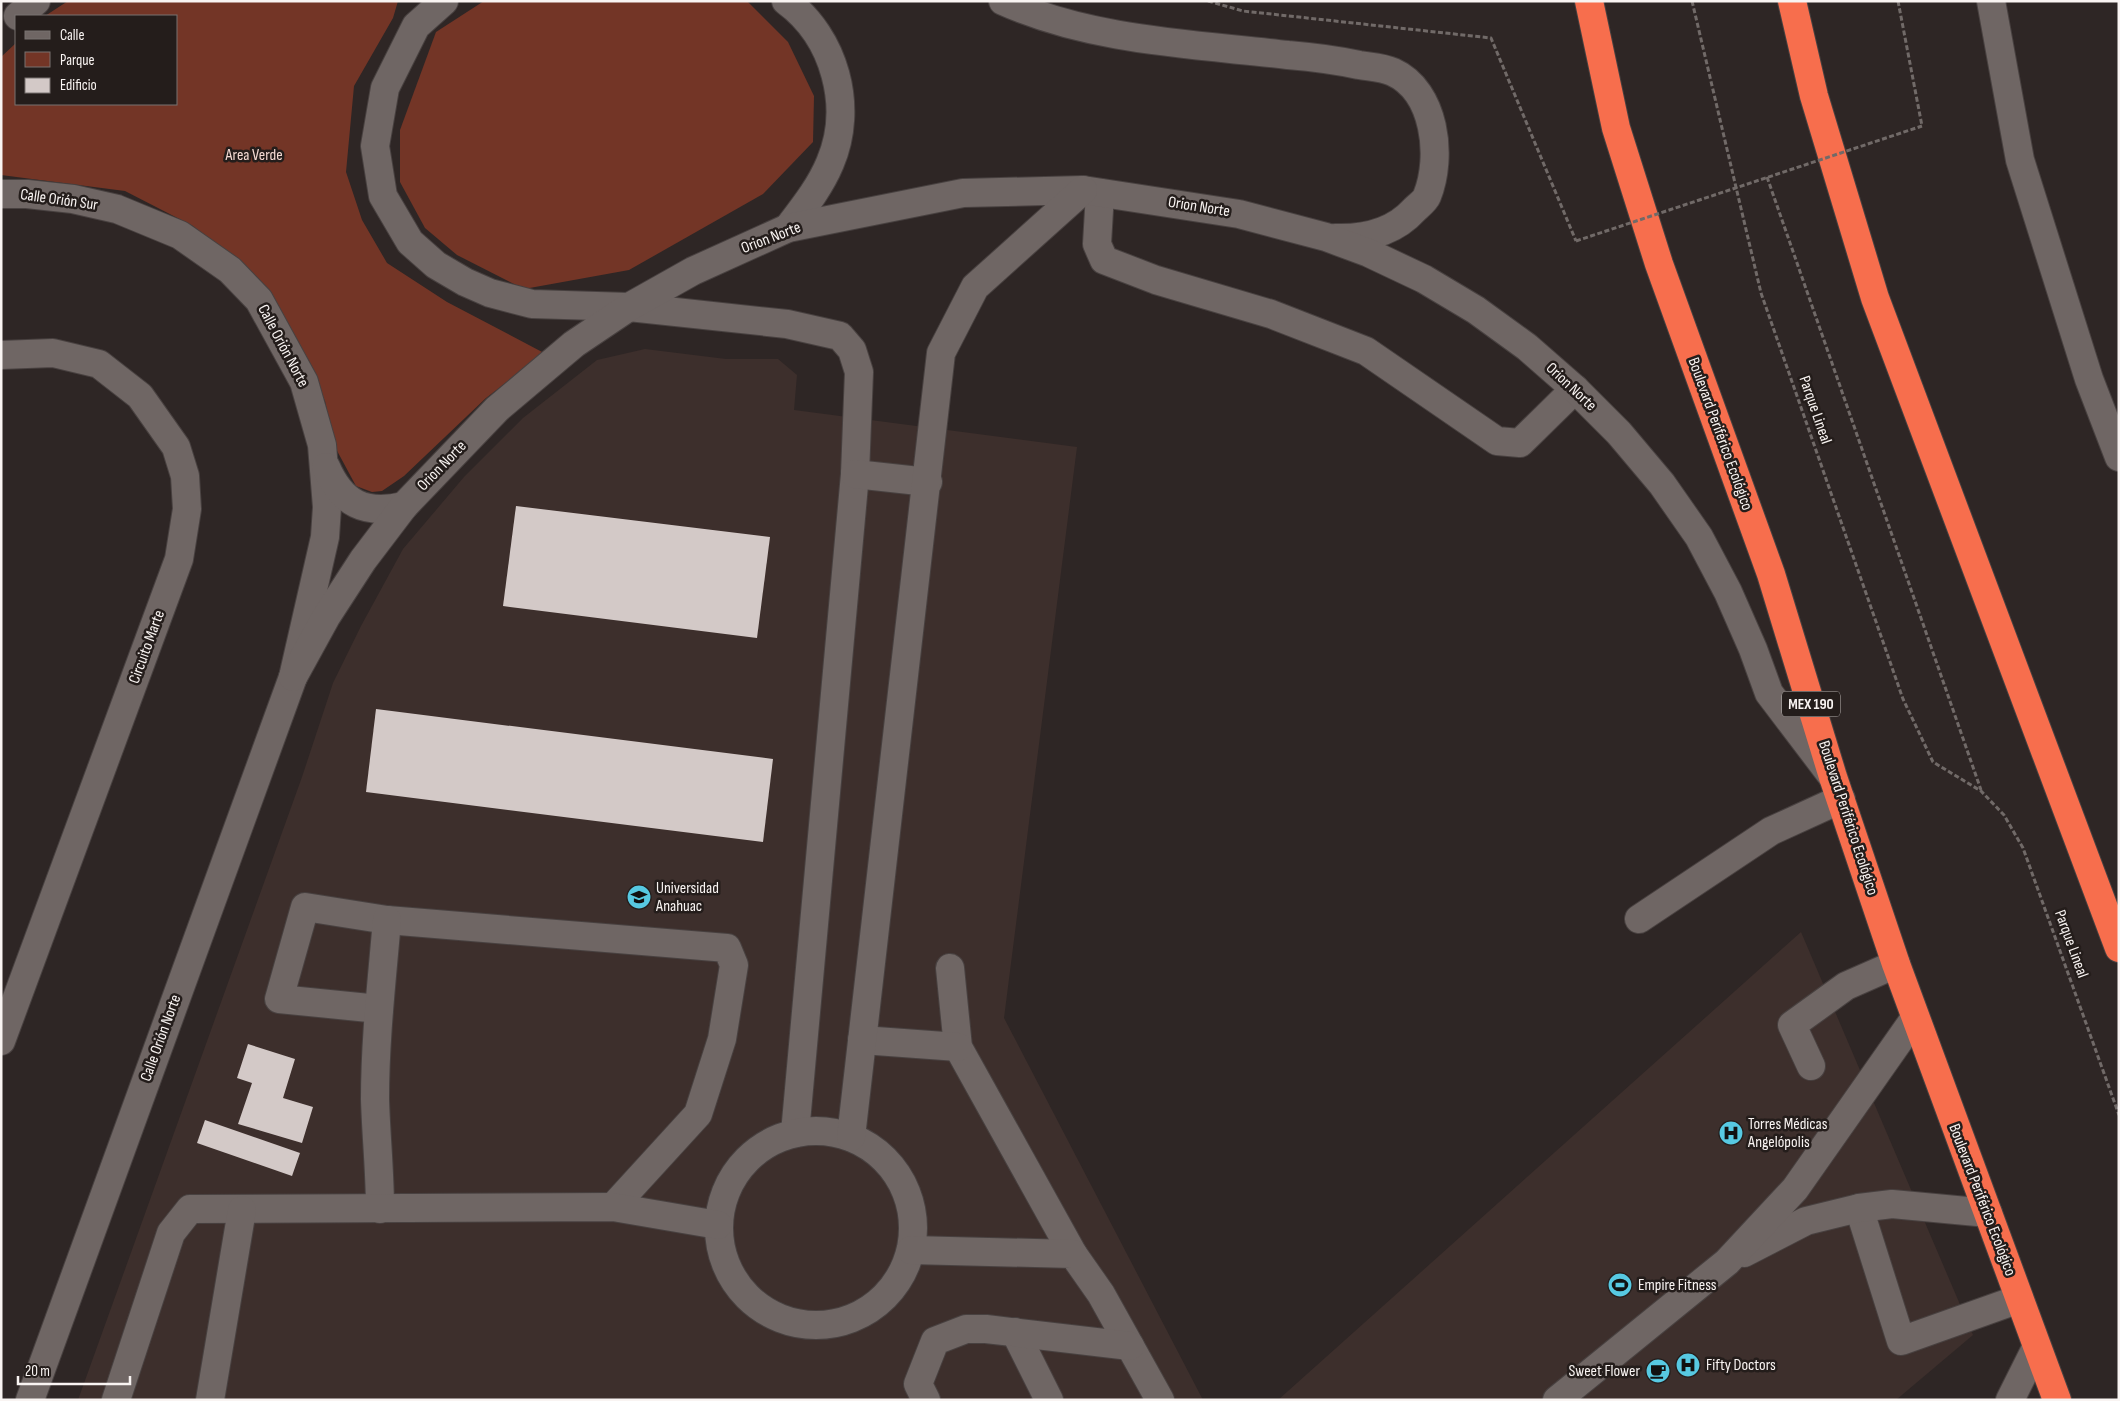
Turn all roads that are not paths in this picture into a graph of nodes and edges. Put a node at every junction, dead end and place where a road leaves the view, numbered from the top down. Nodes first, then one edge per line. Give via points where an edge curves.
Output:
1 (36, 1) edge
2 (444, 1) edge
3 (786, 1) edge
4 (1003, 1) edge
5 (1589, 1) edge
6 (1792, 1) edge
7 (1991, 1) edge
8 (19, 15) edge
9 (15, 19) edge
10 (1, 30) edge
11 (1091, 191) junction
12 (1, 194) edge
13 (117, 209) joint
14 (788, 228) junction
15 (1326, 237) junction
16 (629, 307) junction
17 (1, 355) edge
18 (1575, 389) junction
19 (2119, 457) edge
20 (326, 467) junction
21 (856, 474) junction
22 (928, 482) junction
23 (404, 506) junction
24 (293, 677) junction
25 (1837, 788) junction
26 (1638, 919) dead end
27 (387, 920) junction
28 (2119, 948) edge
29 (1896, 964) junction
30 (950, 968) dead end
31 (379, 1009) junction
32 (1915, 1018) junction
33 (862, 1040) junction
34 (1, 1041) edge
35 (958, 1047) junction
36 (1811, 1066) dead end
37 (796, 1133) junction
38 (851, 1138) junction
39 (613, 1207) junction
40 (1858, 1208) junction
41 (380, 1209) junction
42 (242, 1210) junction
43 (1988, 1213) junction
44 (718, 1225) junction
45 (911, 1250) junction
46 (1072, 1254) junction
47 (1727, 1262) junction
48 (2019, 1299) junction
49 (1015, 1332) junction
50 (1130, 1346) junction
51 (2036, 1348) junction
52 (30, 1400) edge
53 (116, 1400) edge
54 (210, 1400) edge
55 (926, 1400) edge
56 (1049, 1400) edge
57 (1160, 1400) edge
58 (1557, 1400) edge
59 (2010, 1400) edge
60 (2057, 1400) edge

1 - 8 street
2 - 16 street via 416,26 385,88 374,146 383,196 410,242 436,266 490,293 532,304
3 - 14 street via 817,34 831,57 840,93 839,130 830,163 813,196
4 - 15 street via 1041,16 1128,36 1342,61 1381,68 1406,80 1416,88 1424,102 1433,140 1434,162 1426,197 1398,225 1375,234 1351,238
5 - 25 highway, Boulevard Periférico Ecológico / MEX 190 via 1616,128 1647,228 1770,574
6 - 28 highway via 1814,96 1875,298
7 - 19 street via 2020,160 2089,379
9 - 10 street
11 - 14 street, Orion Norte via 964,193
11 - 15 street, Orion Norte via 1239,214
11 - 18 street via 1097,244 1104,260 1156,280 1271,314 1366,351 1497,441 1520,443
11 - 22 street via 975,287 942,353
12 - 13 street, Calle Orión Sur via 72,199
13 - 20 street, Calle Orión Norte via 180,235 230,270 259,300 304,382 316,416
14 - 16 street, Orion Norte via 693,271
15 - 18 street, Orion Norte via 1424,279 1476,310 1527,347
16 - 21 street via 787,324 840,336 852,350 859,372
16 - 23 street, Orion Norte via 574,344 497,408
17 - 34 street, Circuito Marte via 53,353 99,364 140,396 176,447 185,476 187,509 179,559
18 - 25 street, Orion Norte via 1619,433 1699,537 1728,592 1769,693
20 - 23 street via 334,485 347,499 365,508 384,510
20 - 24 street, Calle Orión Norte via 325,537
21 - 22 street
21 - 37 street
22 - 33 street
23 - 24 street, Calle Orión Norte via 362,560
24 - 52 street, Calle Orión Norte
25 - 26 street
25 - 29 highway, Boulevard Periférico Ecológico / MEX 190
27 - 31 street
27 - 31 street via 305,907 279,999
27 - 39 street via 727,948 734,965 722,1039 698,1114
29 - 32 highway, Boulevard Periférico Ecológico / MEX 190
29 - 36 street via 1846,986 1792,1025
30 - 35 street
31 - 41 street via 375,1098
32 - 43 highway, Boulevard Periférico Ecológico / MEX 190
32 - 47 street via 1795,1189
33 - 35 street
33 - 38 street
35 - 46 street
37 - 38 street via 824,1132
37 - 44 street via 765,1144 741,1165 724,1194
38 - 45 street via 881,1156 902,1183 913,1216
39 - 41 street
39 - 44 street
40 - 43 street via 1892,1204
40 - 47 street via 1806,1221
40 - 48 street via 1901,1341
41 - 42 street
42 - 53 street via 190,1209 171,1233
42 - 54 street
43 - 48 highway, Boulevard Periférico Ecológico / MEX 190
44 - 45 street via 722,1257 736,1285 758,1308 787,1322 819,1326 850,1319 878,1304 899,1280
45 - 46 street
46 - 50 street via 1101,1294
47 - 58 street
48 - 51 highway, Boulevard Periférico Ecológico / MEX 190
49 - 50 street
49 - 55 street via 966,1329 935,1341 918,1384
49 - 56 street
50 - 57 street
51 - 59 street
51 - 60 highway, Boulevard Periférico Ecológico / MEX 190

